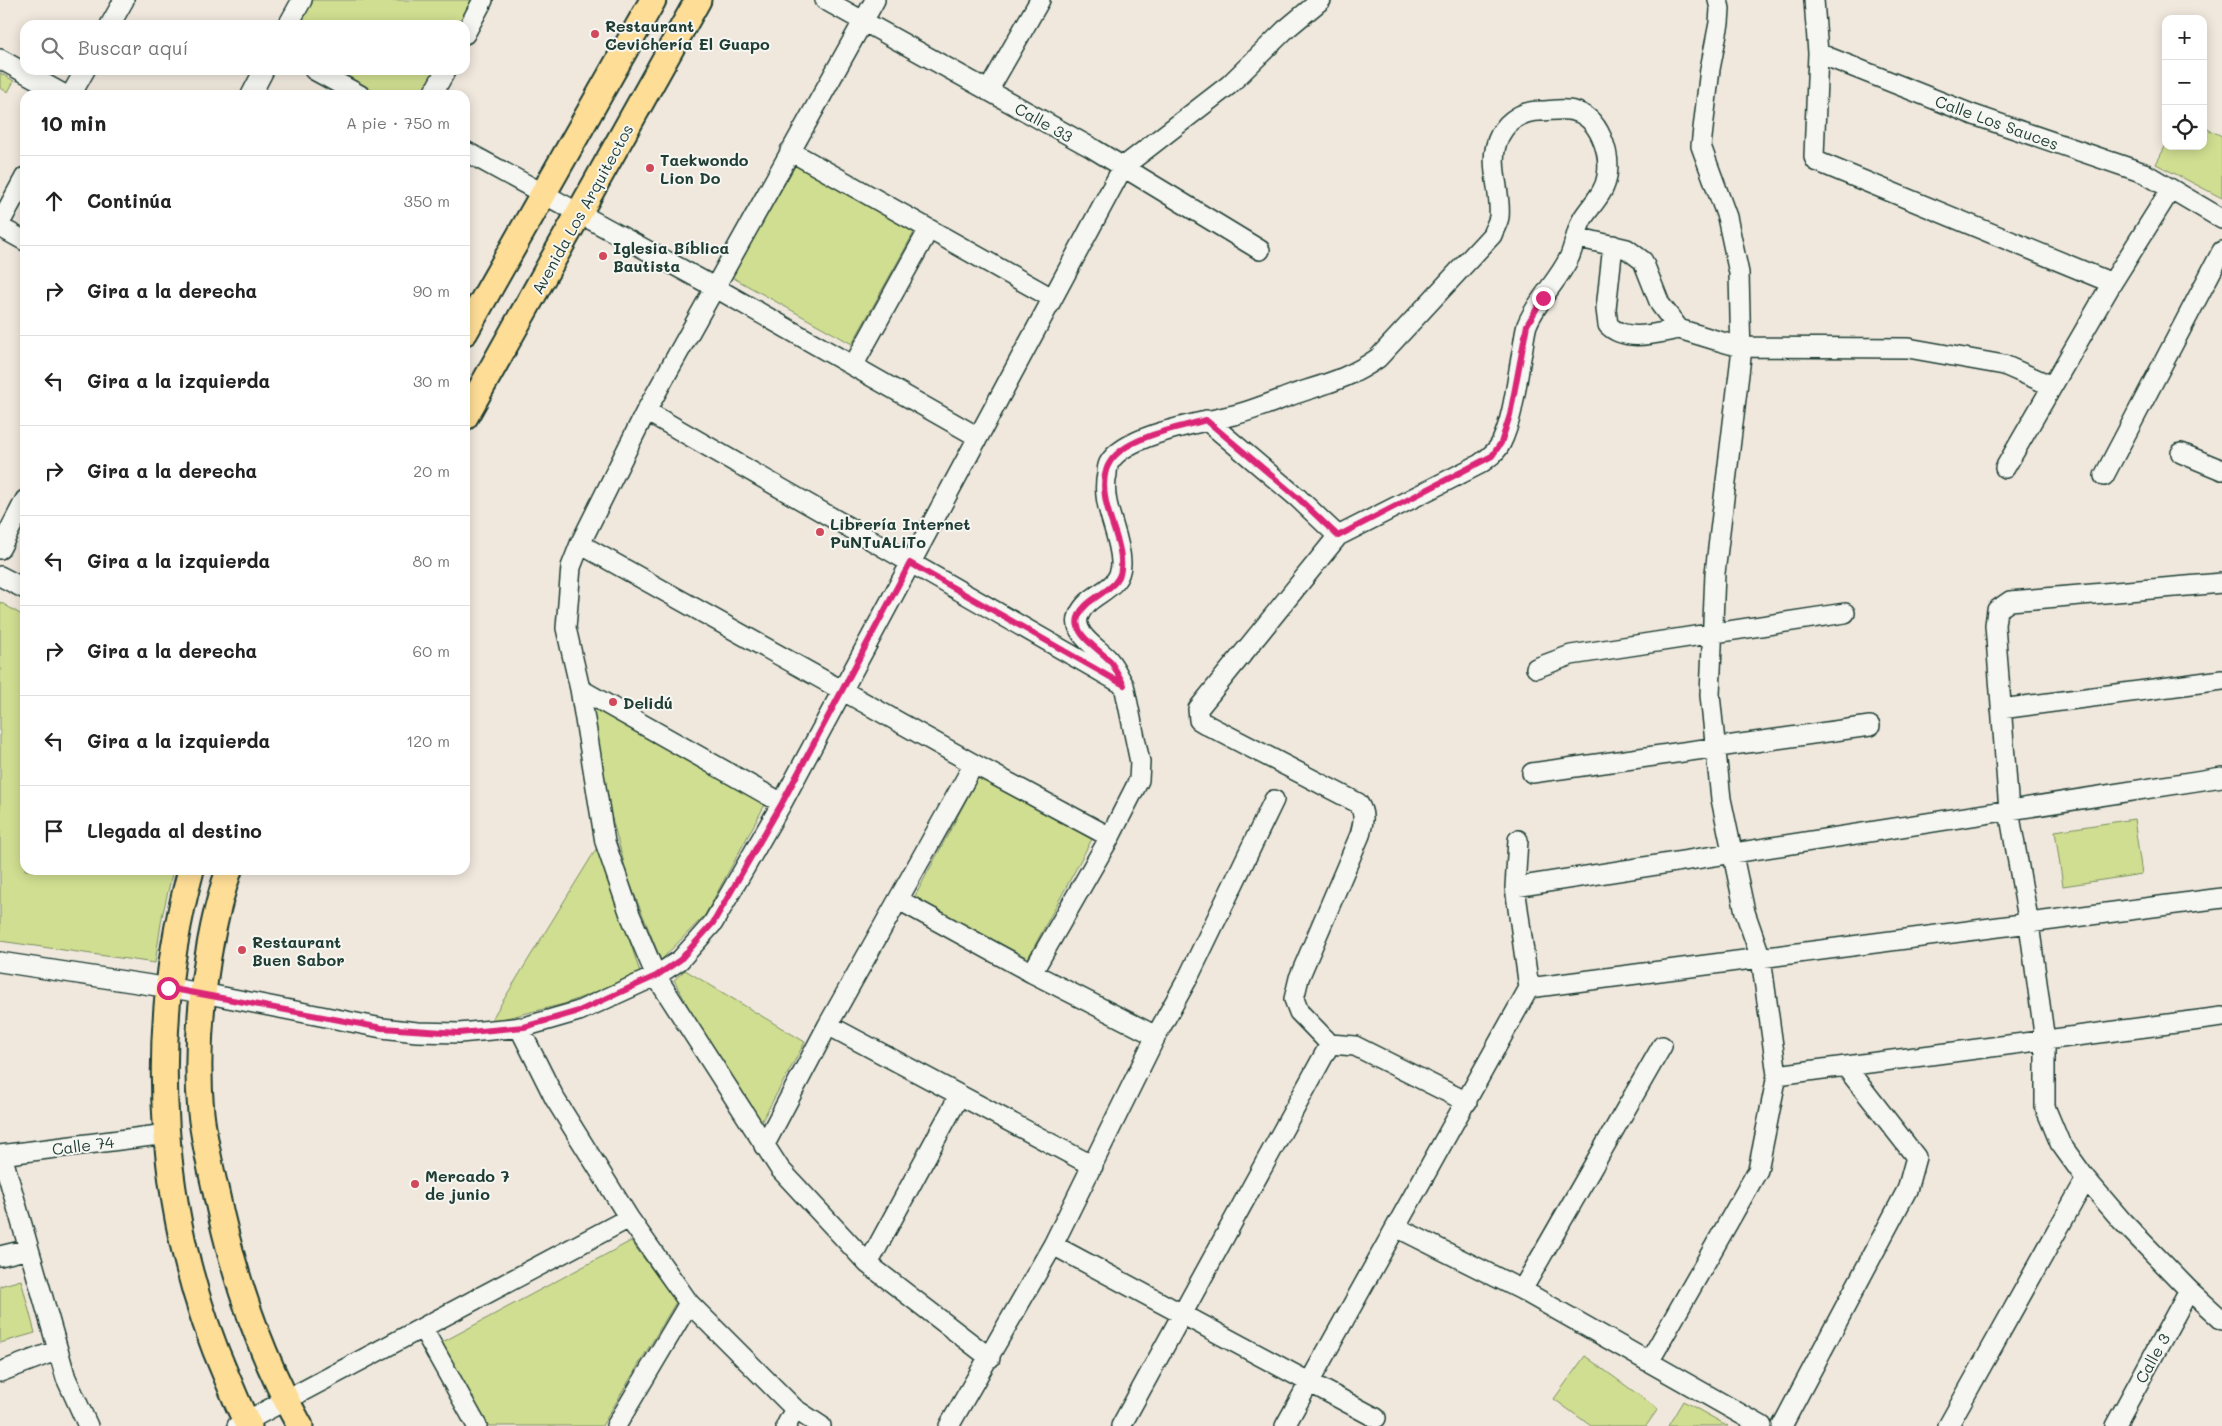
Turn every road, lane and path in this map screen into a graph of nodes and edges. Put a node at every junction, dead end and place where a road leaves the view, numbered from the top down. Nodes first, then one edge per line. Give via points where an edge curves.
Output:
1 (124, 0) edge
2 (302, 0) edge
3 (483, 0) edge
4 (653, 0) edge
5 (698, 0) edge
6 (824, 0) edge
7 (875, 0) edge
8 (1040, 0) edge
9 (1321, 0) edge
10 (1718, 0) edge
11 (1814, 0) edge
12 (113, 20) edge
13 (291, 20) edge
14 (863, 21) junction
15 (470, 25) edge
16 (1818, 54) junction
17 (0, 59) edge
18 (20, 70) edge
19 (29, 75) edge
20 (81, 75) edge
21 (261, 75) edge
22 (323, 75) edge
23 (443, 75) edge
24 (56, 90) edge
25 (74, 90) edge
26 (254, 90) edge
27 (351, 90) edge
28 (435, 90) edge
29 (988, 91) junction
30 (790, 151) junction
31 (470, 155) edge
32 (1123, 167) junction
33 (20, 187) edge
34 (2171, 189) junction
35 (543, 194) junction
36 (578, 215) junction
37 (2222, 219) edge
38 (0, 223) edge
39 (0, 227) edge
40 (929, 229) junction
41 (1576, 237) junction
42 (20, 238) edge
43 (1613, 245) junction
44 (1260, 250) dead end
45 (2222, 251) edge
46 (2112, 283) junction
47 (716, 288) junction
48 (1052, 298) junction
49 (470, 318) edge
50 (1679, 329) junction
51 (1740, 347) junction
52 (853, 366) junction
53 (2052, 386) junction
54 (470, 408) edge
55 (646, 411) junction
56 (1206, 420) junction
57 (978, 437) junction
58 (2181, 453) dead end
59 (2219, 463) edge
60 (2005, 468) dead end
61 (2104, 476) dead end
62 (20, 510) edge
63 (1338, 536) junction
64 (580, 544) junction
65 (0, 549) edge
66 (910, 563) junction
67 (0, 576) edge
68 (2222, 583) edge
69 (20, 587) edge
70 (1845, 613) dead end
71 (1713, 632) junction
72 (1536, 668) dead end
73 (2222, 680) edge
74 (1124, 685) junction
75 (580, 689) junction
76 (842, 690) junction
77 (2001, 709) junction
78 (1870, 726) dead end
79 (1716, 748) junction
80 (974, 764) junction
81 (1532, 773) dead end
82 (2222, 777) edge
83 (1274, 800) dead end
84 (782, 803) junction
85 (2008, 810) junction
86 (1110, 837) junction
87 (1518, 840) dead end
88 (1732, 853) junction
89 (190, 875) edge
90 (228, 875) edge
91 (1516, 887) junction
92 (2222, 898) edge
93 (899, 900) junction
94 (2029, 924) junction
95 (1761, 958) junction
96 (0, 962) edge
97 (1032, 973) junction
98 (656, 976) junction
99 (168, 988) junction
100 (1529, 988) junction
101 (203, 993) junction
102 (2222, 1017) edge
103 (828, 1025) junction
104 (518, 1028) junction
105 (1156, 1036) junction
106 (2045, 1041) junction
107 (1330, 1044) junction
108 (1662, 1046) dead end
109 (1844, 1066) junction
110 (1777, 1075) junction
111 (959, 1096) junction
112 (1467, 1102) junction
113 (167, 1134) junction
114 (764, 1146) junction
115 (1, 1155) edge
116 (1093, 1166) junction
117 (2086, 1180) junction
118 (629, 1218) junction
119 (1396, 1227) junction
120 (1053, 1244) junction
121 (29, 1249) junction
122 (0, 1256) edge
123 (868, 1264) junction
124 (1522, 1290) junction
125 (2189, 1290) junction
126 (689, 1303) junction
127 (1183, 1314) junction
128 (2222, 1320) edge
129 (423, 1329) junction
130 (58, 1350) junction
131 (990, 1358) junction
132 (1649, 1362) junction
133 (0, 1372) edge
134 (1310, 1382) junction
135 (286, 1401) junction
136 (795, 1409) junction
137 (1376, 1418) dead end
138 (244, 1424) edge
139 (88, 1426) edge
140 (300, 1426) edge
141 (477, 1426) edge
142 (616, 1426) edge
143 (786, 1426) edge
144 (821, 1426) edge
145 (949, 1426) edge
146 (1121, 1426) edge
147 (1286, 1426) edge
148 (1762, 1426) edge
149 (1782, 1426) edge
150 (1948, 1426) edge
151 (2115, 1426) edge

1 - 12 street
2 - 13 street
3 - 15 street
4 - 35 main road
5 - 36 main road, Avenida Los Arquitectos
6 - 14 street, Calle 33
7 - 14 street
8 - 29 street
9 - 32 street via 1229,85
10 - 51 street via 1719,23 1701,146 1727,217 1739,273
11 - 16 street
14 - 29 street, Calle 33
14 - 30 street
16 - 34 street, Calle Los Sauces via 1974,115 2144,173
16 - 46 street via 1816,161
17 - 18 street
19 - 24 street
20 - 25 street
21 - 26 street
22 - 27 street
23 - 28 street
29 - 32 street, Calle 33
30 - 40 street
30 - 47 street
31 - 35 street
32 - 44 street, Calle 33
32 - 48 street
33 - 38 street
34 - 37 street, Calle Los Sauces
34 - 46 street
35 - 36 street
35 - 49 main road
36 - 47 street
36 - 54 main road, Avenida Los Arquitectos
39 - 42 street
40 - 48 street
40 - 52 street
41 - 43 street
41 - 56 street via 1607,177 1607,154 1600,134 1589,118 1574,111 1536,111 1518,116 1506,125 1499,137 1495,181 1499,219 1492,235 1378,358 1339,380 1235,415
41 - 63 street via 1569,258 1527,325 1510,415 1501,443 1492,456
43 - 50 street via 1627,248 1643,261 1660,304
43 - 50 street via 1606,309 1608,325 1615,332 1643,335
45 - 61 street
46 - 53 street
47 - 52 street
47 - 55 street
48 - 57 street
50 - 51 street
51 - 53 street via 1908,348 2004,365
51 - 71 street via 1715,573
52 - 57 street
53 - 60 street
55 - 64 street
55 - 66 street
56 - 63 street
56 - 74 street via 1126,446 1109,462 1104,487 1107,509 1121,551 1121,572 1110,588 1086,603 1078,617 1079,630 1109,660
57 - 66 street
58 - 59 street
62 - 65 street
63 - 107 street via 1198,709 1199,720 1358,803 1363,810 1360,835 1299,978 1294,999 1299,1012
64 - 75 street via 571,567 566,628
64 - 76 street
66 - 74 street
66 - 76 street
67 - 69 street
68 - 77 street via 2010,601 1998,610 1995,625
70 - 71 street
71 - 72 street via 1571,655
71 - 79 street via 1710,695
73 - 77 street
74 - 86 street via 1140,762 1140,780
75 - 84 street
75 - 98 street via 605,842
76 - 80 street
76 - 84 street
77 - 85 street
78 - 79 street
79 - 81 street
79 - 88 street via 1721,799
80 - 86 street
80 - 93 street
82 - 85 street
83 - 105 street via 1188,978
84 - 98 street via 713,923 680,960
85 - 88 street
85 - 94 street
86 - 97 street
87 - 91 street
88 - 91 street
88 - 95 street via 1745,912
89 - 99 main road via 173,948
90 - 101 main road via 216,917
91 - 100 street
92 - 94 street
93 - 97 street
93 - 103 street
94 - 95 street
94 - 106 street
95 - 100 street
95 - 110 street
96 - 99 street
97 - 105 street
98 - 104 street via 579,1011
98 - 114 street
99 - 101 street
99 - 113 main road via 165,1032
100 - 112 street
101 - 104 street via 382,1028 459,1033
101 - 135 main road via 199,1056 206,1148 228,1247 256,1333
102 - 106 street
103 - 111 street
103 - 114 street
104 - 118 street via 555,1099
105 - 116 street
106 - 109 street
106 - 117 street via 2045,1107 2060,1143
107 - 112 street via 1355,1046
107 - 127 street
108 - 124 street
109 - 110 street
109 - 149 street via 1916,1157 1907,1190
110 - 132 street via 1758,1170
111 - 116 street
111 - 123 street
112 - 119 street
113 - 115 street, Calle 74
113 - 138 main road via 175,1205 197,1297
114 - 123 street via 780,1169
115 - 121 street
116 - 120 street
117 - 125 street
117 - 150 street
118 - 126 street
118 - 129 street
119 - 124 street
119 - 134 street
120 - 127 street
120 - 131 street
121 - 122 street
121 - 130 street
123 - 131 street
124 - 132 street
125 - 128 street
125 - 151 street, Calle 3
126 - 136 street
126 - 142 street
127 - 134 street
127 - 146 street
129 - 135 street
129 - 141 street
130 - 133 street
130 - 139 street via 66,1378
131 - 145 street
132 - 148 street
134 - 137 street
134 - 147 street
135 - 138 street
135 - 140 main road
136 - 143 street
136 - 144 street

